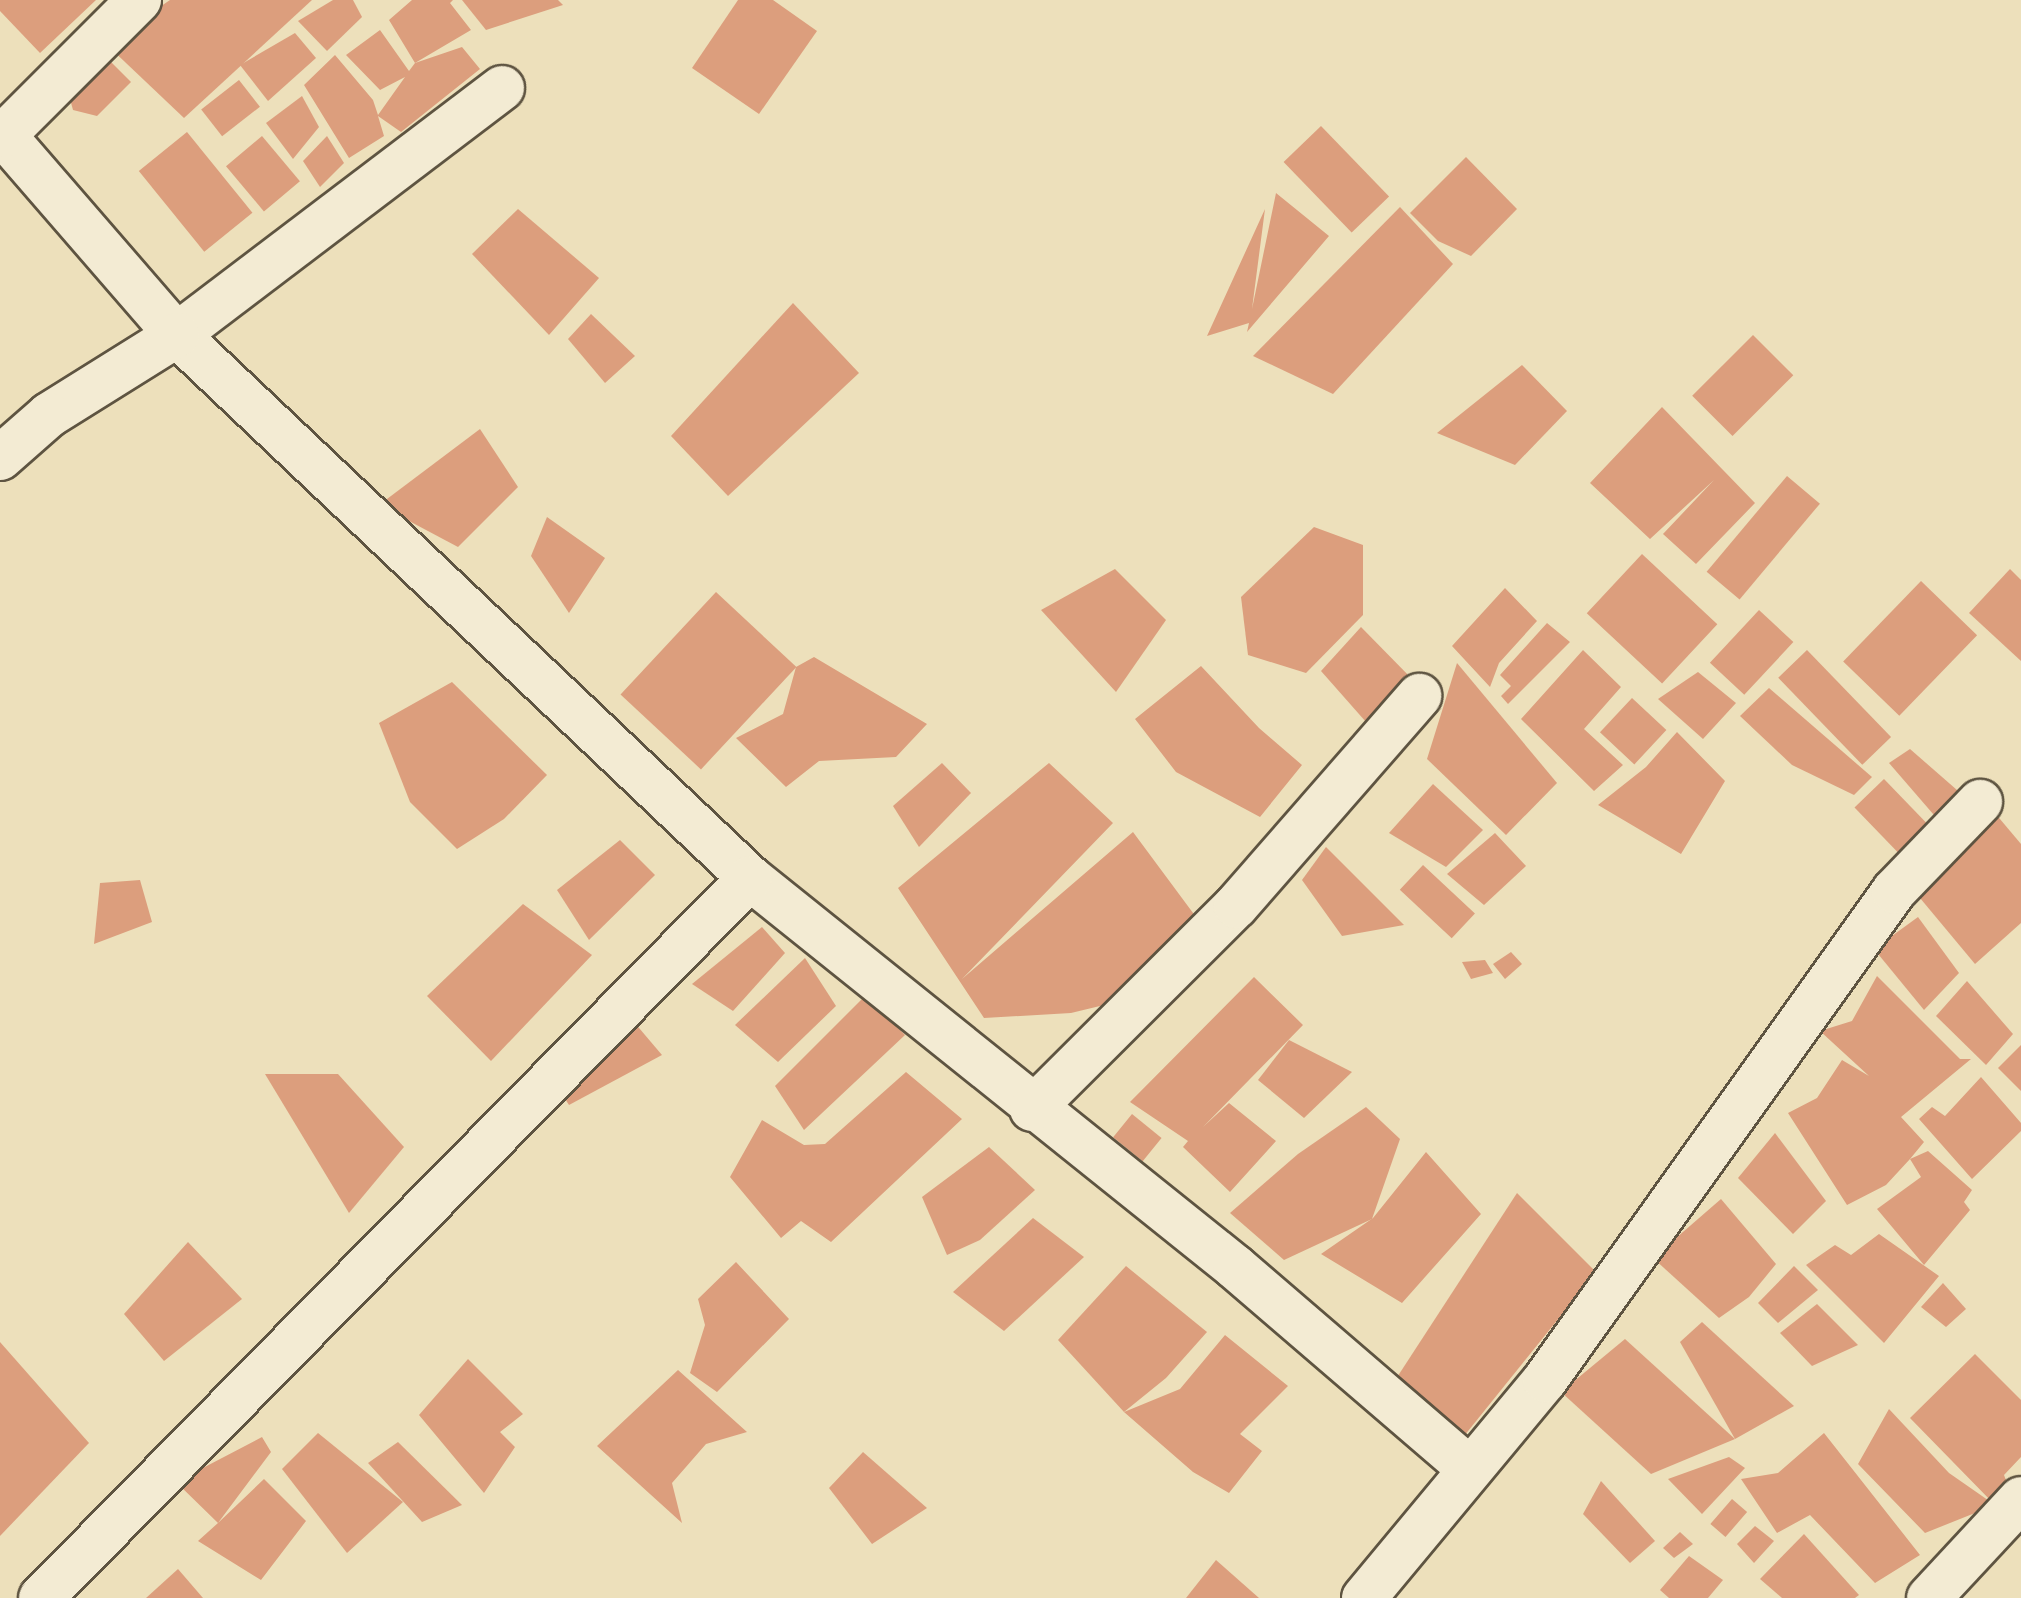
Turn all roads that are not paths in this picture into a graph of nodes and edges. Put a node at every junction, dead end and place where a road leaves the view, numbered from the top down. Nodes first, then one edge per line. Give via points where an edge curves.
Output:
1 (139, 0) edge
2 (502, 88) dead end
3 (2, 133) edge
4 (177, 335) junction
5 (0, 458) edge
6 (1419, 696) dead end
7 (1980, 802) dead end
8 (750, 878) junction
9 (1032, 1109) junction
10 (1470, 1469) junction
11 (2021, 1499) edge
12 (41, 1598) edge
13 (1364, 1598) edge
14 (1929, 1598) edge

1 - 3 street
2 - 4 street
3 - 4 street
4 - 5 street via 49,415
4 - 8 street
6 - 9 street via 1236,906
7 - 10 street via 1894,891 1545,1380
8 - 9 street
8 - 12 street
9 - 10 street via 1235,1267
10 - 13 street
11 - 14 street

